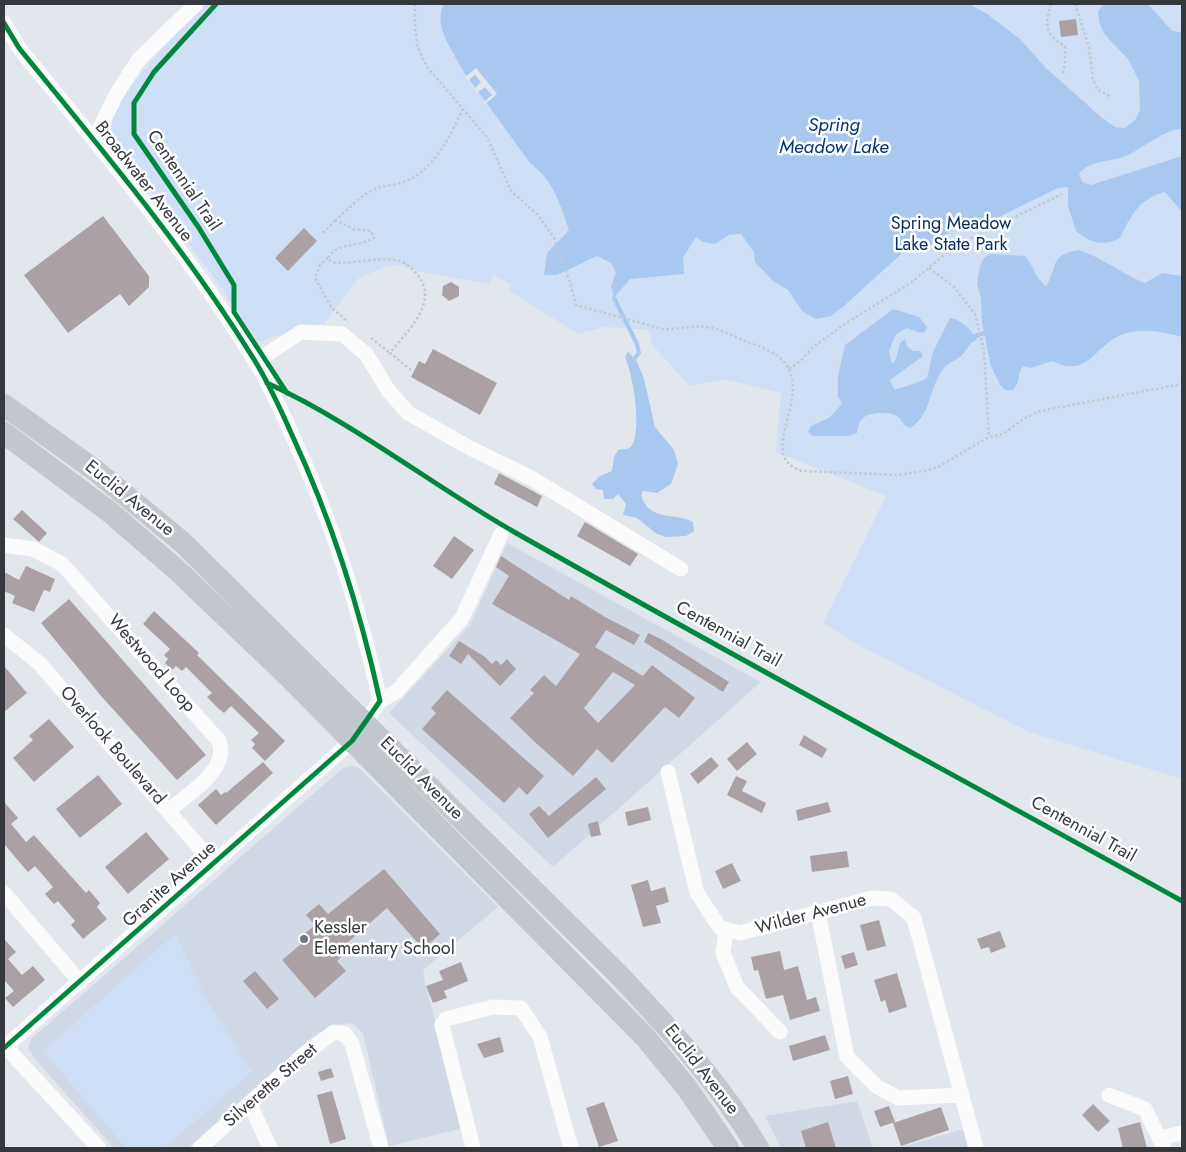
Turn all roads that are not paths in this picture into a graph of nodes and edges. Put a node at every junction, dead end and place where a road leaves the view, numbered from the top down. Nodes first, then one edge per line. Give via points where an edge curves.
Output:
1 (196, 4) edge
2 (4, 23) edge
3 (94, 140) junction
4 (255, 362) junction
5 (4, 405) edge
6 (4, 433) edge
7 (501, 534) dead end
8 (4, 545) edge
9 (681, 569) dead end
10 (4, 635) edge
11 (380, 702) junction
12 (359, 733) junction
13 (668, 772) dead end
14 (168, 811) junction
15 (214, 864) junction
16 (4, 893) edge
17 (818, 912) junction
18 (726, 930) junction
19 (616, 972) junction
20 (80, 982) junction
21 (599, 991) junction
22 (780, 1032) dead end
23 (4, 1047) edge
24 (962, 1095) junction
25 (1109, 1095) dead end
26 (250, 1104) junction
27 (1182, 1133) edge
28 (1162, 1143) edge
29 (99, 1148) edge
30 (200, 1148) edge
31 (270, 1148) edge
32 (381, 1148) edge
33 (473, 1148) edge
34 (572, 1148) edge
35 (728, 1148) edge
36 (758, 1148) edge
37 (976, 1148) edge

1 - 3 street via 140,59 116,95
2 - 3 street, Broadwater Avenue via 19,48
3 - 4 street, Broadwater Avenue via 153,212
4 - 9 street via 301,332 342,334 366,354 388,390 408,414 531,478
4 - 11 street, Broadwater Avenue via 314,483 335,537 356,602
5 - 12 highway, Euclid Avenue via 96,471 182,542
6 - 12 highway, Euclid Avenue via 112,513
7 - 11 street via 462,618 397,691
8 - 14 street, Westwood Loop via 33,549 62,564 219,741 222,754 217,767
10 - 14 street, Overlook Boulevard via 39,663
11 - 12 street
12 - 15 street, Granite Avenue
12 - 19 highway, Euclid Avenue
12 - 21 highway, Euclid Avenue
13 - 18 street via 697,893 720,928
14 - 15 street, Overlook Boulevard
15 - 20 street, Granite Avenue
16 - 20 street
17 - 18 street, Wilder Avenue via 740,933
17 - 24 street via 847,1057 876,1086 898,1098
17 - 24 street, Wilder Avenue via 872,898 891,899 914,918
18 - 22 street via 723,953 737,988
19 - 21 highway
19 - 36 highway, Euclid Avenue via 676,1034
20 - 23 street, Granite Avenue
21 - 35 highway, Euclid Avenue via 645,1037 688,1088
23 - 29 street
24 - 37 street, Wilder Avenue
25 - 28 street via 1144,1109
26 - 30 street, Silverette Street
26 - 31 street
26 - 32 street, Silverette Street via 302,1056 334,1032 345,1034 352,1044
27 - 28 street
33 - 34 street via 442,1025 446,1018 493,1007 521,1008 540,1037

